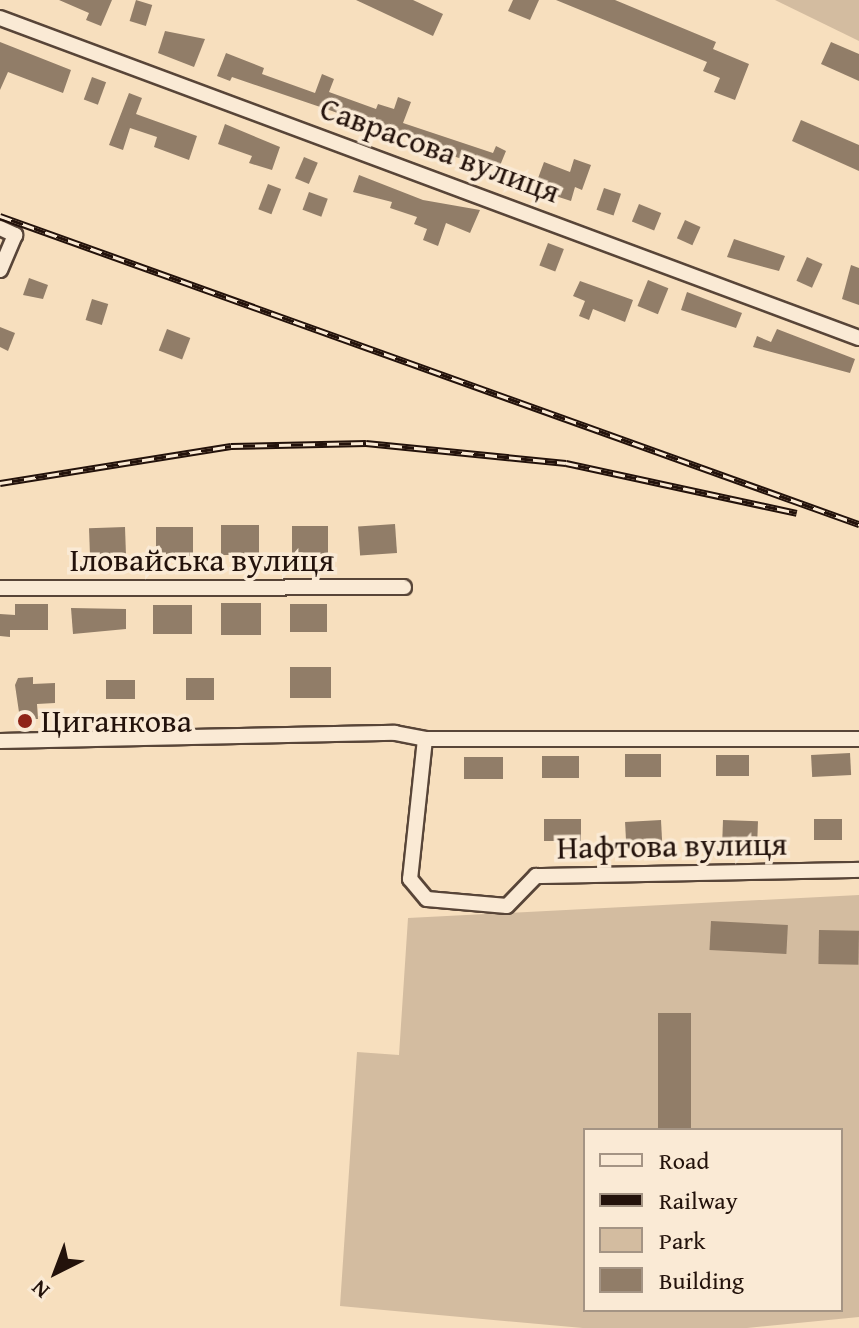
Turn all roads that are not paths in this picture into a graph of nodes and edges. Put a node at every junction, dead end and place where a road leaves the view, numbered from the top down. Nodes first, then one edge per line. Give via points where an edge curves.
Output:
1 (0, 18) edge
2 (0, 228) edge
3 (0, 270) edge
4 (859, 338) edge
5 (404, 587) dead end
6 (0, 588) edge
7 (425, 739) junction
8 (859, 739) edge
9 (0, 741) edge
10 (859, 870) edge

1 - 4 street, Саврасова вулиця
2 - 3 street via 15,235
5 - 6 street, Іловайська вулиця
7 - 8 street
7 - 9 street via 395,733
7 - 10 street, Нафтова вулиця via 410,879 427,899 507,906 536,876

